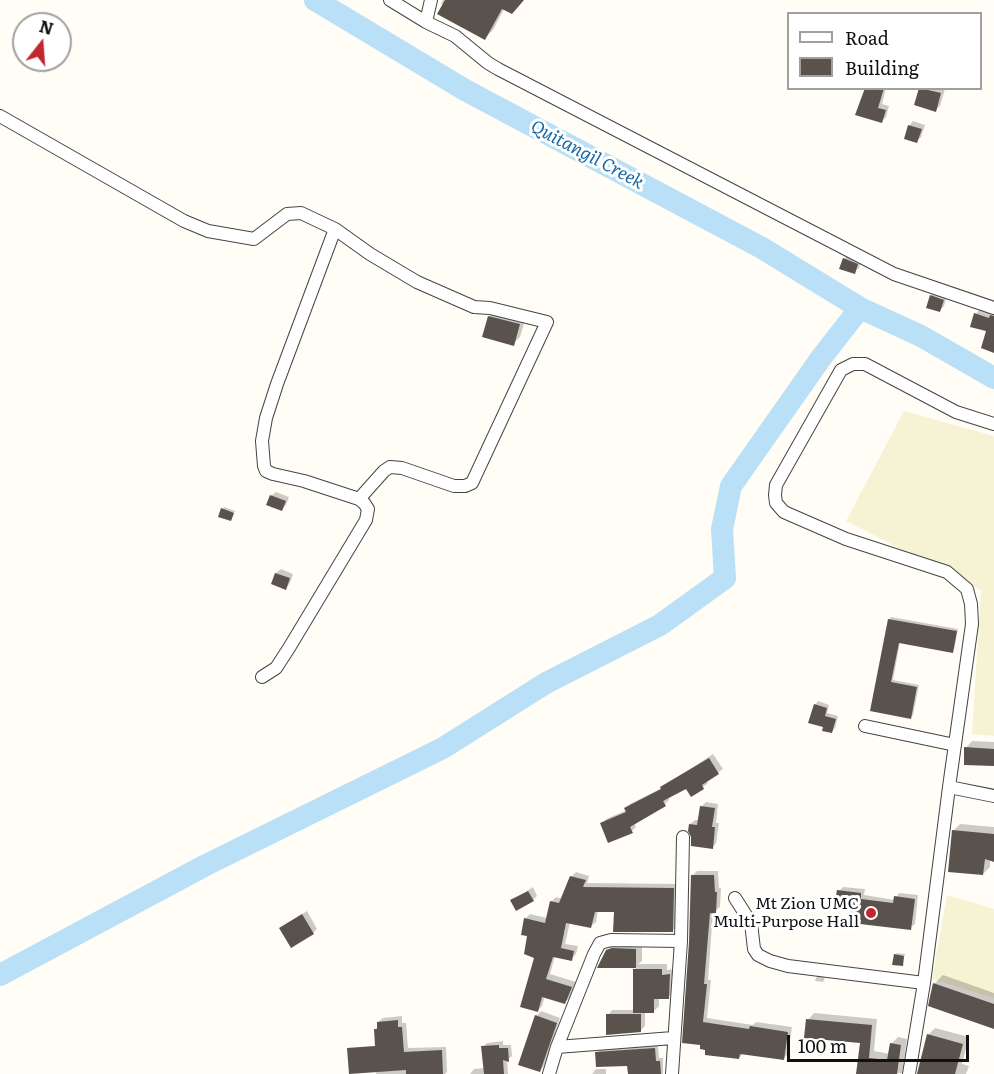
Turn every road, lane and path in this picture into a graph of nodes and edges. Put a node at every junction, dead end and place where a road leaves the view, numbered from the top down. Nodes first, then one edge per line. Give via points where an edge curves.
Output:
1 (390, 0) edge
2 (431, 0) edge
3 (426, 22) junction
4 (0, 116) edge
5 (335, 230) junction
6 (994, 308) edge
7 (994, 424) edge
8 (359, 498) junction
9 (262, 677) dead end
10 (865, 726) dead end
11 (954, 746) junction
12 (949, 787) junction
13 (994, 796) edge
14 (683, 837) dead end
15 (735, 898) dead end
16 (681, 941) junction
17 (924, 983) junction
18 (673, 1038) junction
19 (557, 1047) junction
20 (549, 1074) edge
21 (672, 1074) edge
22 (909, 1074) edge

1 - 3 street
2 - 3 street
3 - 6 street via 455,36 498,69 894,274
4 - 5 street via 208,231 254,239 287,214 301,213
5 - 8 street via 274,392 262,450 266,471
5 - 8 street via 417,282 474,307 547,322 472,483 454,486 390,467
7 - 11 street via 956,412 865,363 853,364 841,370 776,485 776,503 784,512 846,539 947,572 967,589 972,624
8 - 9 street via 368,509 366,520 276,668
10 - 11 street
11 - 12 street
12 - 13 street
12 - 17 street
14 - 16 street
15 - 17 street via 751,923 754,949 770,961
16 - 18 street
16 - 19 street via 600,943
17 - 22 street
18 - 19 street
18 - 21 street
19 - 20 street

